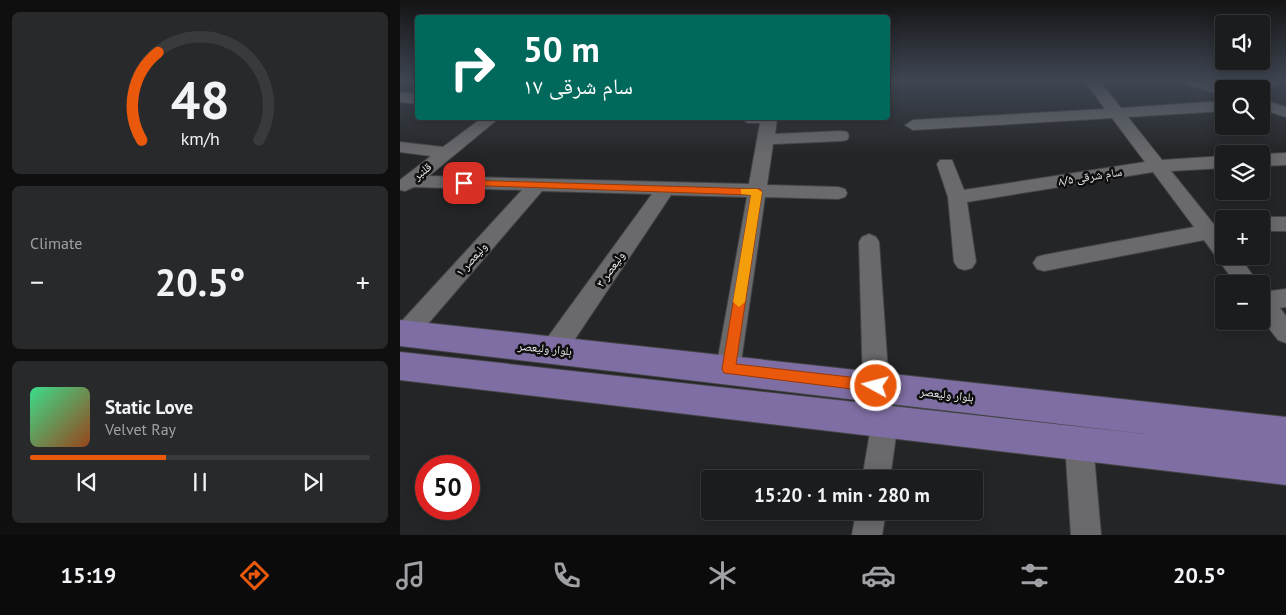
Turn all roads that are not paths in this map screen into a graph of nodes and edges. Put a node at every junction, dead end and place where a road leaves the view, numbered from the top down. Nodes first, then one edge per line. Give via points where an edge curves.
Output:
1 (1110, 105) edge
2 (1215, 106) edge
3 (1270, 107) edge
4 (1115, 112) junction
5 (1286, 112) edge
6 (489, 120) edge
7 (769, 120) edge
8 (913, 125) dead end
9 (841, 136) dead end
10 (765, 139) junction
11 (400, 148) edge
12 (446, 153) junction
13 (1286, 159) edge
14 (1270, 160) edge
15 (1215, 163) edge
16 (946, 164) dead end
17 (1157, 166) junction
18 (405, 185) edge
19 (536, 185) junction
20 (665, 189) junction
21 (757, 192) junction
22 (838, 193) dead end
23 (957, 197) junction
24 (1270, 224) edge
25 (1286, 224) edge
26 (1211, 227) edge
27 (869, 242) dead end
28 (964, 262) dead end
29 (1044, 263) dead end
30 (1286, 298) edge
31 (1270, 300) edge
32 (1270, 313) edge
33 (403, 333) edge
34 (1286, 333) edge
35 (554, 349) junction
36 (400, 366) edge
37 (728, 369) junction
38 (876, 386) junction
39 (885, 421) junction
40 (1286, 434) edge
41 (1079, 443) junction
42 (1286, 467) edge
43 (877, 470) edge
44 (869, 520) edge
45 (867, 535) edge
46 (1086, 535) edge

1 - 4 street
2 - 4 street
3 - 5 street
4 - 8 street
4 - 17 street
6 - 12 street, قلنبر
7 - 10 street
9 - 10 street
10 - 21 street
11 - 12 street
12 - 18 street, قلنبر
13 - 14 street
15 - 17 street, سام شرقی ۸/۵
16 - 23 street
17 - 23 street, سام شرقی ۸/۵
17 - 26 street
18 - 19 street
19 - 20 street
19 - 33 street, ولیعصر ۱
20 - 21 street
20 - 35 street, ولیعصر ۳
21 - 22 street
21 - 37 street
23 - 28 street
24 - 25 street
26 - 29 street
27 - 38 street
30 - 31 street
32 - 34 street
33 - 35 main road, بلوار ولیعصر
35 - 37 main road, بلوار ولیعصر
36 - 39 main road
37 - 38 main road, بلوار ولیعصر
38 - 40 main road, بلوار ولیعصر
39 - 41 main road
39 - 43 street
41 - 42 main road
41 - 46 street
44 - 45 street

